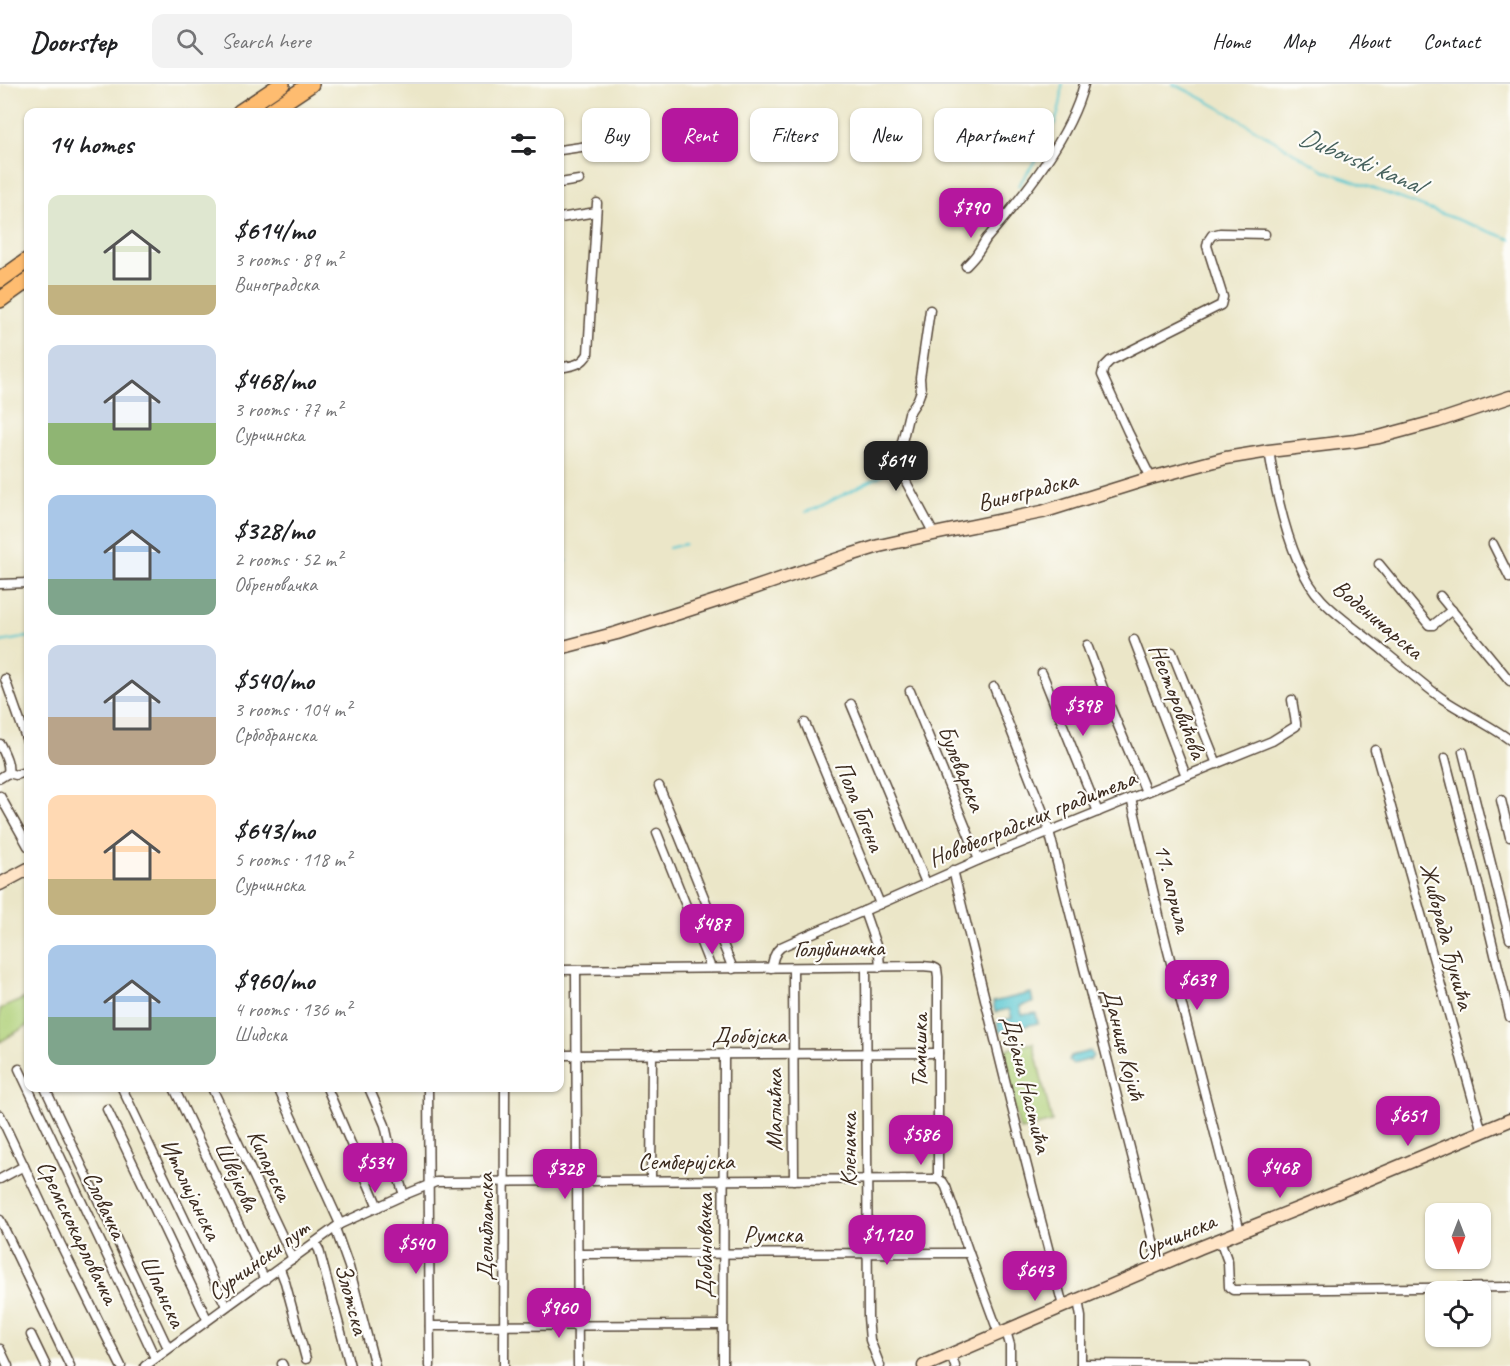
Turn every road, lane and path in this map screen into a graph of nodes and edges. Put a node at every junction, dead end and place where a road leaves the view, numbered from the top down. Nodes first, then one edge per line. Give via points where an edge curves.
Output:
1 (282, 84) edge
2 (311, 84) edge
3 (1084, 84) edge
4 (246, 108) edge
5 (274, 108) edge
6 (582, 147) edge
7 (564, 149) edge
8 (579, 180) dead end
9 (564, 182) edge
10 (564, 217) edge
11 (1266, 234) dead end
12 (24, 263) edge
13 (966, 266) dead end
14 (0, 280) edge
15 (24, 283) edge
16 (0, 300) edge
17 (930, 310) dead end
18 (564, 367) edge
19 (1510, 397) edge
20 (1269, 451) junction
21 (1151, 478) junction
22 (934, 534) junction
23 (1493, 544) dead end
24 (1379, 564) dead end
25 (1510, 578) edge
26 (0, 584) edge
27 (24, 584) edge
28 (1440, 596) dead end
29 (1452, 610) junction
30 (1134, 640) dead end
31 (1087, 645) dead end
32 (564, 647) edge
33 (1172, 652) dead end
34 (1042, 673) dead end
35 (5, 679) dead end
36 (1510, 681) edge
37 (993, 687) dead end
38 (910, 691) dead end
39 (1292, 700) dead end
40 (851, 704) dead end
41 (805, 723) dead end
42 (24, 733) edge
43 (1510, 740) edge
44 (0, 744) edge
45 (1376, 750) dead end
46 (1463, 752) dead end
47 (1444, 758) dead end
48 (1217, 764) junction
49 (24, 772) edge
50 (4, 776) edge
51 (1186, 776) junction
52 (659, 786) dead end
53 (1146, 792) junction
54 (0, 796) edge
55 (1131, 798) junction
56 (1501, 800) dead end
57 (1098, 812) junction
58 (1049, 831) junction
59 (657, 833) dead end
60 (1510, 837) edge
61 (24, 839) edge
62 (979, 860) junction
63 (953, 870) junction
64 (24, 871) edge
65 (926, 883) junction
66 (0, 884) edge
67 (880, 904) junction
68 (1506, 910) edge
69 (864, 911) junction
70 (1510, 939) edge
71 (880, 967) junction
72 (711, 968) junction
73 (771, 968) junction
74 (793, 968) junction
75 (866, 968) junction
76 (733, 969) junction
77 (564, 970) edge
78 (576, 970) junction
79 (938, 970) joint
80 (1510, 1017) edge
81 (938, 1053) junction
82 (578, 1054) junction
83 (652, 1054) junction
84 (724, 1054) junction
85 (794, 1054) junction
86 (867, 1054) junction
87 (564, 1055) edge
88 (19, 1069) dead end
89 (24, 1080) edge
90 (30, 1092) edge
91 (47, 1092) edge
92 (124, 1092) edge
93 (176, 1092) edge
94 (214, 1092) edge
95 (280, 1092) edge
96 (329, 1092) edge
97 (371, 1092) edge
98 (428, 1092) edge
99 (506, 1092) edge
100 (107, 1109) dead end
101 (0, 1115) edge
102 (1510, 1120) edge
103 (1482, 1132) junction
104 (24, 1166) junction
105 (1, 1176) edge
106 (867, 1179) junction
107 (938, 1179) junction
108 (505, 1180) junction
109 (578, 1180) junction
110 (651, 1180) junction
111 (723, 1180) junction
112 (794, 1180) junction
113 (429, 1184) junction
114 (404, 1195) junction
115 (378, 1207) junction
116 (0, 1220) edge
117 (338, 1226) junction
118 (1240, 1231) junction
119 (1220, 1240) junction
120 (315, 1243) junction
121 (969, 1253) junction
122 (578, 1254) junction
123 (723, 1254) junction
124 (867, 1254) junction
125 (293, 1259) junction
126 (1157, 1266) junction
127 (280, 1269) junction
128 (265, 1280) junction
129 (1510, 1287) edge
130 (1078, 1300) junction
131 (226, 1306) junction
132 (1063, 1306) junction
133 (207, 1319) junction
134 (578, 1325) junction
135 (723, 1325) junction
136 (430, 1326) junction
137 (505, 1326) junction
138 (1002, 1332) junction
139 (31, 1335) dead end
140 (168, 1348) junction
141 (0, 1349) edge
142 (155, 1358) junction
143 (306, 1359) dead end
144 (953, 1360) edge
145 (1081, 1365) edge
146 (8, 1366) edge
147 (46, 1366) edge
148 (70, 1366) edge
149 (121, 1366) edge
150 (145, 1366) edge
151 (350, 1366) edge
152 (375, 1366) edge
153 (430, 1366) edge
154 (504, 1366) edge
155 (578, 1366) edge
156 (723, 1366) edge
157 (879, 1366) edge
158 (924, 1366) edge
159 (1010, 1366) edge
160 (1304, 1366) edge

1 - 4 highway
2 - 5 highway
3 - 13 street via 1049,157
6 - 7 street
8 - 9 street
10 - 18 street via 596,208 588,354 584,361
11 - 21 street via 1212,235 1207,246 1223,297 1221,305 1104,367 1102,375
12 - 14 highway
15 - 16 highway
17 - 22 street via 921,391 909,413 898,466
19 - 20 street, Виноградска via 1379,437
20 - 21 street, Виноградска
20 - 43 street, Воденичарска via 1287,532 1317,595 1442,698
21 - 22 street, Виноградска via 1016,519
22 - 32 street, Виноградска via 879,546 662,619
23 - 25 street
24 - 29 street via 1429,625
26 - 27 street
28 - 29 street
29 - 36 street
30 - 51 street, Несторовићева
31 - 53 street
33 - 48 street
34 - 57 street
35 - 42 street
37 - 58 street, Данице Којић
38 - 62 street, Булеварска
39 - 48 street, Новобеоградских градитеља via 1296,726
40 - 65 street
41 - 67 street, Пола Гогена
44 - 50 street via 9,769
45 - 103 street, Живорада Ђукића
46 - 68 street
47 - 80 street
48 - 51 street, Новобеоградских градитеља
49 - 50 street
51 - 53 street, Новобеоградских градитеља
52 - 76 street
53 - 55 street, Новобеоградских градитеља
54 - 61 street
55 - 57 street, Новобеоградских градитеља
55 - 118 street, 11. априла
56 - 60 street
57 - 58 street, Новобеоградских градитеља
58 - 62 street, Новобеоградских градитеља
58 - 126 street, Данице Којић
59 - 72 street
62 - 63 street, Новобеоградских градитеља
63 - 65 street, Новобеоградских градитеља
63 - 132 street, Дејана Настића
64 - 66 street
65 - 67 street, Новобеоградских градитеља
67 - 69 street, Новобеоградских градитеља
68 - 70 street
69 - 71 street
69 - 73 street, Новобеоградских градитеља via 781,947
71 - 75 street, Голубиначка
71 - 79 street, Голубиначка via 927,966
72 - 76 street, Голубиначка
72 - 78 street, Голубиначка
73 - 74 street, Голубиначка
73 - 76 street, Голубиначка
74 - 75 street, Голубиначка
74 - 85 street, Маглићка
75 - 86 street, Кленачка
77 - 78 street, Голубиначка
78 - 82 street
79 - 81 street, Тамишка
81 - 86 street, Добојска
81 - 107 street, Тамишка
82 - 83 street, Добојска
82 - 87 street, Добојска
82 - 109 street
83 - 84 street, Добојска
83 - 110 street
84 - 85 street, Добојска
84 - 111 street, Добановачка
85 - 86 street, Добојска
85 - 112 street, Маглићка
86 - 106 street, Кленачка
88 - 89 street, Словачка
90 - 142 street, Словачка
91 - 140 street, Шпанска
92 - 131 street, Италијанска
93 - 128 street, Швејкова
94 - 125 street, Кипарска
95 - 117 street
96 - 115 street
97 - 114 street
98 - 113 street
99 - 108 street, Делиблатска
100 - 133 street
101 - 104 street, Сремскокарловачка
102 - 103 street, Сурчинска
103 - 118 street, Сурчинска
104 - 105 street
104 - 149 street, Сремскокарловачка
106 - 107 street, Семберијска
106 - 112 street, Семберијска
106 - 124 street, Кленачка
107 - 121 street, Тамишка via 946,1187
108 - 109 street, Семберијска
108 - 113 street, Семберијска
108 - 137 street, Делиблатска
109 - 110 street, Семберијска
109 - 122 street
110 - 111 street, Семберијска
111 - 112 street, Семберијска
111 - 123 street, Добановачка
113 - 114 street, Семберијска
113 - 136 street
114 - 115 street, Семберијска
115 - 117 street, Семберијска
116 - 148 street
117 - 120 street, Сурчински пут
117 - 152 street
118 - 119 street, Сурчинска
119 - 126 street, Сурчинска
119 - 129 street via 1232,1290
120 - 125 street, Сурчински пут
120 - 151 street, Злотска
121 - 124 street, Румска
121 - 138 street, Тамишка
122 - 123 street, Румска
122 - 134 street
123 - 124 street, Румска
123 - 135 street, Добановачка
124 - 157 street, Кленачка via 869,1332
125 - 127 street, Сурчински пут
126 - 130 street, Сурчинска
127 - 128 street, Сурчински пут
127 - 143 street
128 - 131 street, Сурчински пут
130 - 132 street, Сурчинска
130 - 145 street via 1082,1317
131 - 133 street, Сурчински пут
132 - 138 street, Сурчинска
133 - 140 street, Сурчински пут
134 - 135 street
134 - 137 street
134 - 155 street
135 - 156 street, Добановачка
136 - 137 street
136 - 153 street
137 - 154 street, Делиблатска
138 - 144 street, Сурчинска
138 - 159 street, Тамишка via 1010,1340
139 - 147 street
140 - 142 street, Сурчински пут
141 - 146 street
142 - 150 street, Сурчински пут
144 - 158 street, Сурчинска
145 - 160 street

